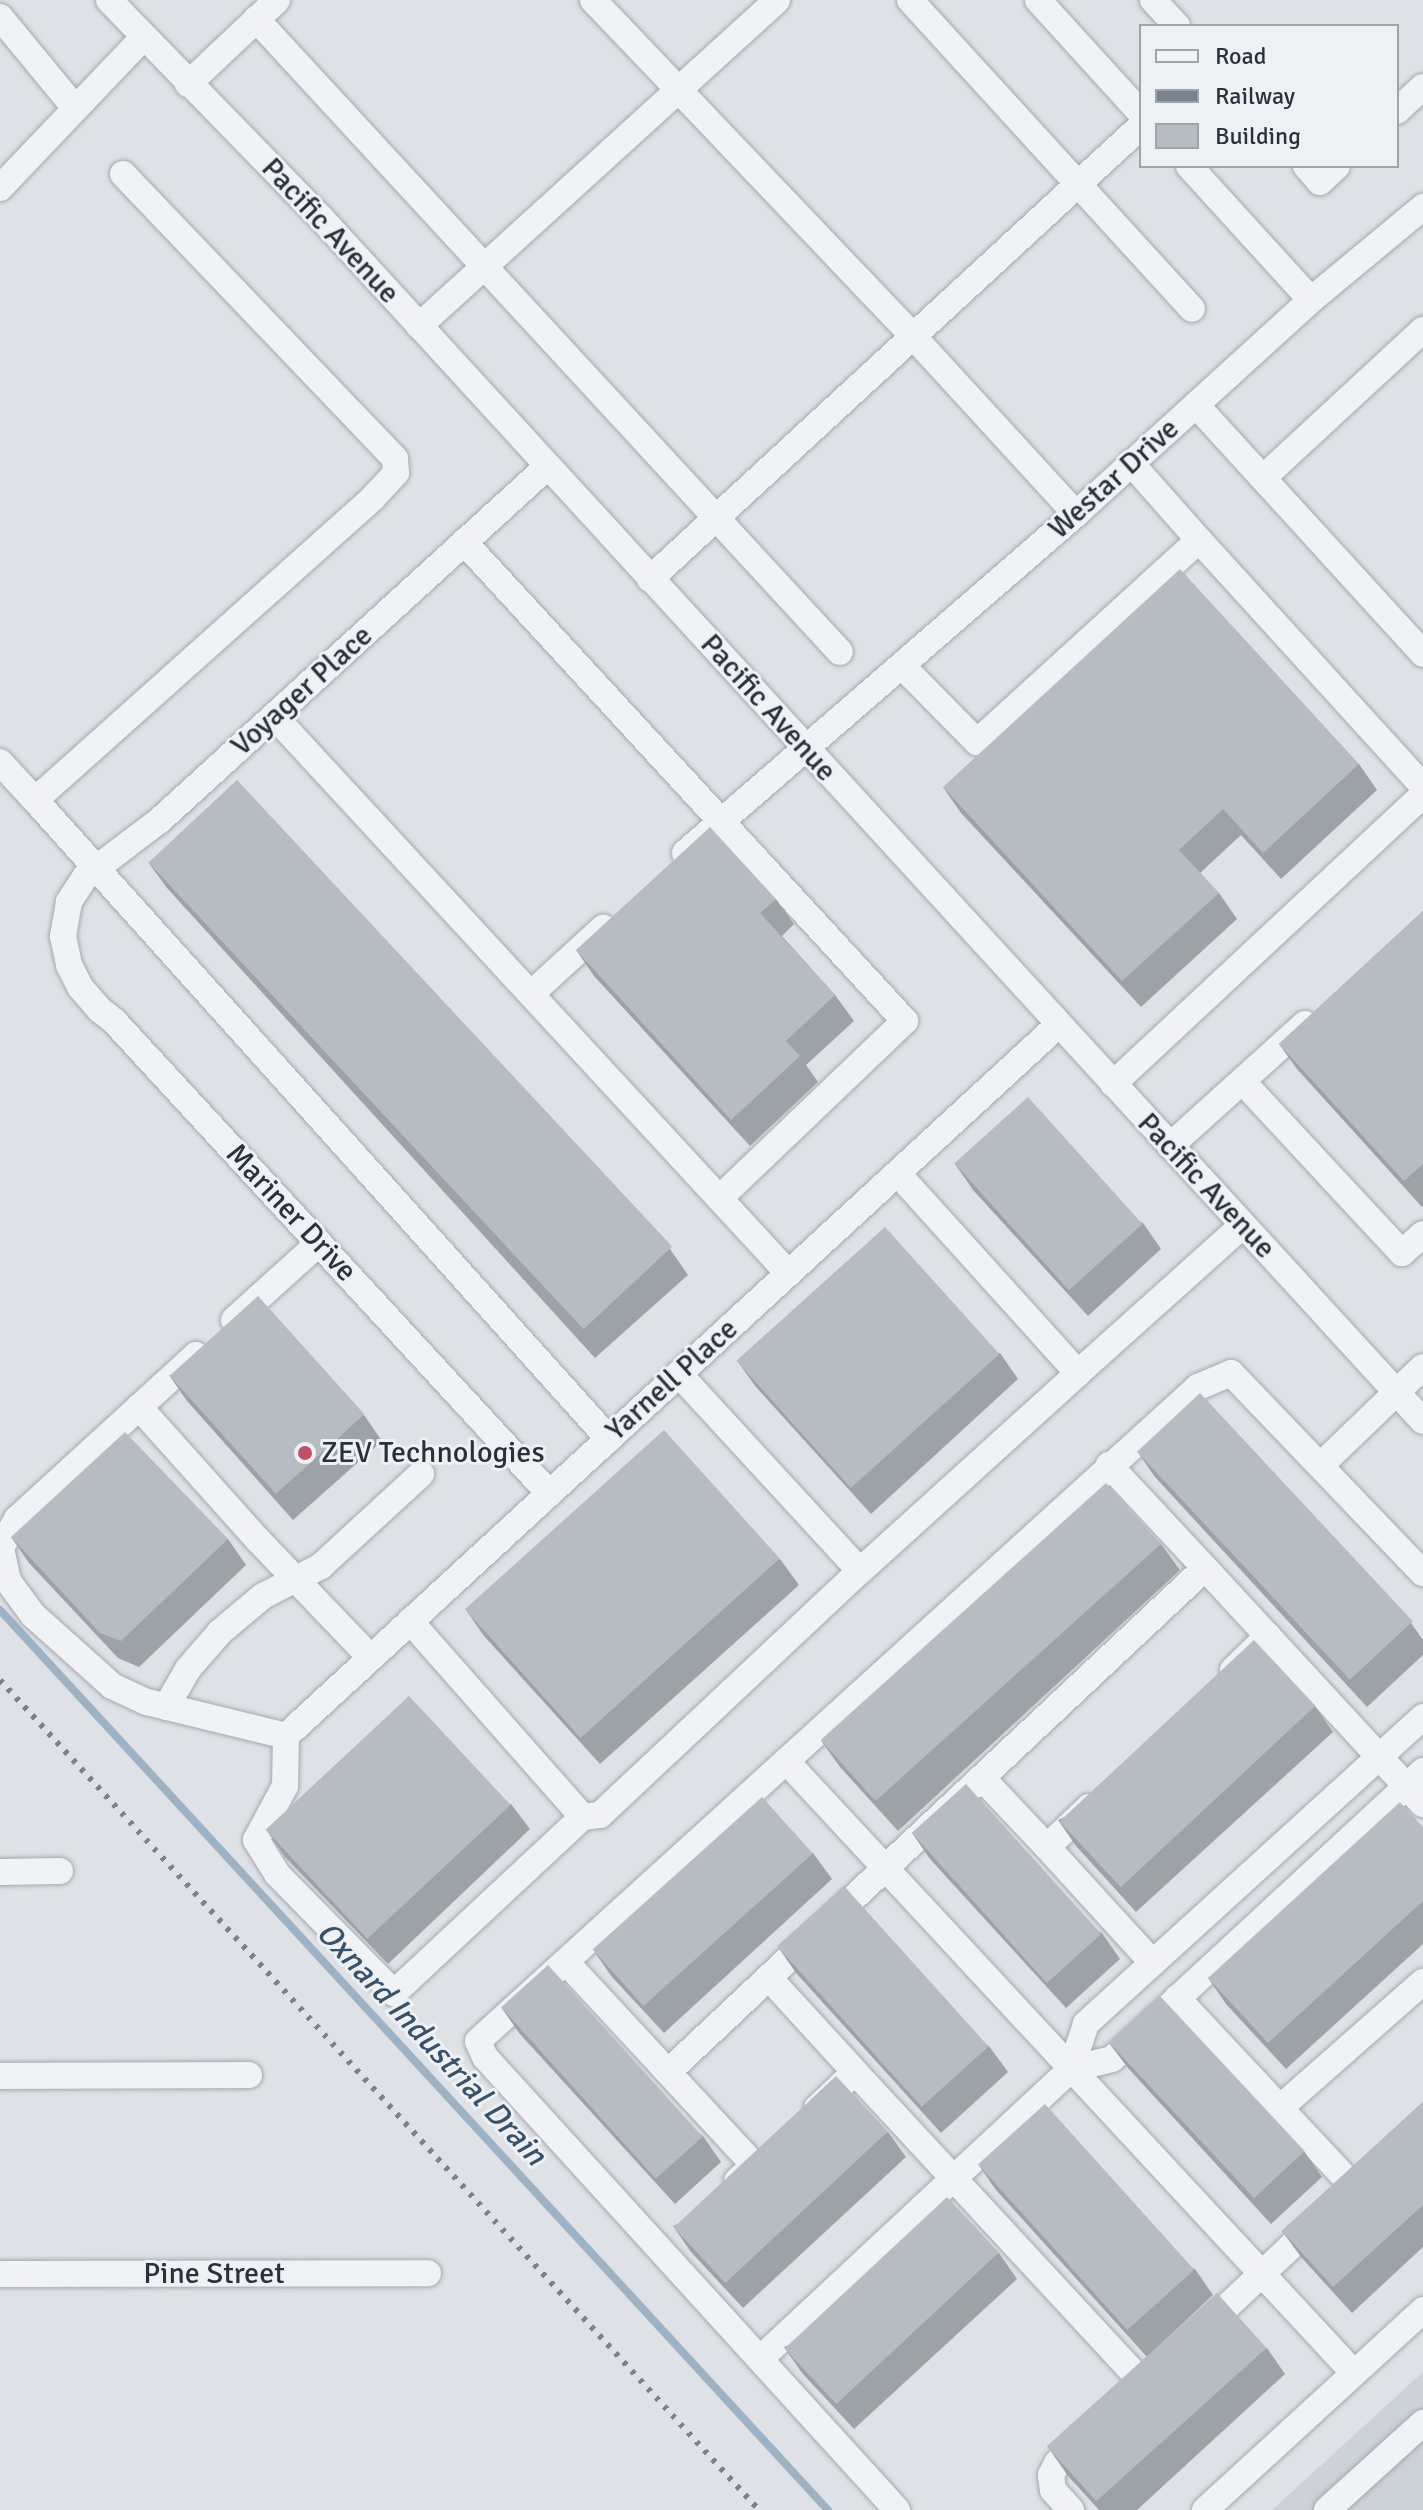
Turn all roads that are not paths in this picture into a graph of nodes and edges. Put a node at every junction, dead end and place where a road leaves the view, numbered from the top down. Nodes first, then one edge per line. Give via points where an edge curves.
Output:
1 (109, 0) edge
2 (277, 0) edge
3 (593, 0) edge
4 (777, 0) edge
5 (910, 0) edge
6 (1038, 0) edge
7 (1153, 0) edge
8 (0, 17) edge
9 (256, 19) junction
10 (1175, 24) edge
11 (143, 38) junction
12 (188, 84) junction
13 (1423, 87) edge
14 (678, 91) junction
15 (75, 108) junction
16 (1399, 109) edge
17 (1139, 111) edge
18 (1139, 128) edge
19 (1191, 168) edge
20 (1308, 168) edge
21 (1335, 168) edge
22 (123, 174) dead end
23 (1078, 183) junction
24 (0, 188) edge
25 (1423, 207) edge
26 (484, 267) junction
27 (1311, 300) junction
28 (1192, 309) dead end
29 (419, 326) junction
30 (1423, 330) edge
31 (912, 335) junction
32 (1196, 405) junction
33 (1131, 463) junction
34 (548, 466) junction
35 (1263, 478) junction
36 (1076, 514) junction
37 (716, 518) junction
38 (1199, 540) junction
39 (464, 542) junction
40 (650, 579) junction
41 (840, 652) dead end
42 (1423, 654) edge
43 (902, 666) junction
44 (274, 716) junction
45 (804, 749) junction
46 (0, 762) edge
47 (1423, 786) edge
48 (1423, 795) edge
49 (35, 800) junction
50 (722, 820) junction
51 (95, 869) junction
52 (666, 871) edge
53 (621, 912) edge
54 (64, 918) joint
55 (531, 994) junction
56 (1321, 1009) edge
57 (1058, 1025) junction
58 (1242, 1081) junction
59 (1113, 1084) junction
60 (1170, 1146) junction
61 (898, 1174) junction
62 (720, 1198) junction
63 (1243, 1225) junction
64 (1423, 1234) edge
65 (319, 1243) junction
66 (789, 1274) junction
67 (1423, 1367) edge
68 (1078, 1373) junction
69 (679, 1374) junction
70 (1396, 1392) junction
71 (139, 1407) junction
72 (1423, 1421) edge
73 (609, 1439) junction
74 (1109, 1465) junction
75 (1321, 1465) junction
76 (421, 1474) dead end
77 (549, 1493) junction
78 (1205, 1568) junction
79 (860, 1571) junction
80 (1423, 1573) edge
81 (295, 1577) junction
82 (410, 1621) junction
83 (1268, 1636) junction
84 (371, 1658) junction
85 (1213, 1689) edge
86 (166, 1707) junction
87 (1423, 1717) edge
88 (286, 1736) junction
89 (1379, 1757) junction
90 (786, 1761) junction
91 (982, 1778) junction
92 (1418, 1787) edge
93 (1102, 1795) edge
94 (583, 1817) junction
95 (1047, 1847) junction
96 (886, 1869) junction
97 (60, 1871) dead end
98 (0, 1872) edge
99 (1156, 1961) junction
100 (566, 1962) junction
101 (769, 1978) junction
102 (1423, 1982) edge
103 (1182, 1993) junction
104 (1071, 2069) junction
105 (668, 2072) junction
106 (855, 2072) junction
107 (249, 2075) dead end
108 (0, 2076) edge
109 (1280, 2108) junction
110 (799, 2124) edge
111 (777, 2144) edge
112 (754, 2165) junction
113 (1377, 2165) edge
114 (954, 2178) junction
115 (1354, 2187) junction
116 (720, 2198) edge
117 (685, 2231) edge
118 (662, 2253) junction
119 (428, 2273) dead end
120 (0, 2274) edge
121 (1262, 2274) junction
122 (1423, 2310) edge
123 (1187, 2344) edge
124 (760, 2359) junction
125 (1165, 2364) edge
126 (1354, 2373) junction
127 (1143, 2383) junction
128 (1122, 2403) edge
129 (1100, 2423) edge
130 (1423, 2423) edge
131 (897, 2510) edge
132 (1071, 2510) edge
133 (1205, 2510) edge
134 (1327, 2510) edge

1 - 11 street, Pacific Avenue
2 - 9 street
3 - 14 street
4 - 14 street
5 - 23 street
6 - 17 street
7 - 10 street
8 - 15 street
9 - 12 street
9 - 26 street
11 - 12 street, Pacific Avenue
11 - 15 street
12 - 29 street, Pacific Avenue
13 - 16 street
14 - 26 street
14 - 31 street
15 - 24 street
18 - 23 street
19 - 27 street
20 - 21 street via 1320,182
22 - 49 street via 395,459 396,473
23 - 28 street
23 - 31 street
25 - 27 street, Westar Drive
26 - 29 street
26 - 37 street
27 - 32 street, Westar Drive
29 - 34 street, Pacific Avenue
30 - 35 street
31 - 36 street
31 - 37 street
32 - 33 street, Westar Drive
32 - 35 street
33 - 36 street, Westar Drive
33 - 38 street
34 - 39 street, Voyager Place
34 - 40 street, Pacific Avenue
35 - 42 street
36 - 43 street, Westar Drive
37 - 40 street
37 - 41 street
38 - 43 street via 977,742
38 - 47 street
39 - 44 street, Voyager Place
39 - 50 street
40 - 45 street, Pacific Avenue
43 - 45 street, Westar Drive
44 - 51 street, Voyager Place via 160,820
44 - 55 street
45 - 50 street, Westar Drive
45 - 57 street, Pacific Avenue
46 - 49 street
48 - 59 street
49 - 51 street
50 - 52 street, Westar Drive
50 - 62 street via 905,1021
51 - 54 street, Voyager Place via 69,902
51 - 73 street
53 - 55 street
54 - 65 street, Mariner Drive via 69,965 80,987
55 - 62 street
56 - 58 street
57 - 59 street, Pacific Avenue
57 - 61 street, Yarnell Place
58 - 60 street
58 - 64 street via 1402,1253
59 - 60 street, Pacific Avenue
60 - 63 street, Pacific Avenue
61 - 66 street, Yarnell Place
61 - 68 street
62 - 66 street
63 - 68 street
63 - 70 street, Pacific Avenue
65 - 71 street
65 - 77 street, Mariner Drive
66 - 69 street, Yarnell Place
67 - 70 street
68 - 79 street
69 - 73 street, Yarnell Place
69 - 79 street
70 - 72 street, Pacific Avenue
70 - 75 street
71 - 81 street
71 - 86 street via 17,1519 1,1548 8,1581 82,1664 112,1686
73 - 77 street, Yarnell Place
74 - 75 street via 1198,1387 1231,1373
74 - 78 street
74 - 90 street
75 - 80 street
76 - 81 street via 321,1566
77 - 82 street, Yarnell Place
78 - 83 street
78 - 91 street
79 - 94 street via 600,1815
81 - 84 street
81 - 86 street via 220,1632 188,1669
82 - 84 street, Yarnell Place
82 - 94 street
83 - 85 street
83 - 89 street
84 - 88 street, Yarnell Place
86 - 88 street
87 - 89 street
88 - 94 street via 285,1786 256,1840 277,1874 394,1993
89 - 92 street
89 - 99 street
90 - 96 street
90 - 100 street
91 - 95 street
91 - 96 street
92 - 103 street
93 - 95 street
95 - 99 street
96 - 101 street
96 - 104 street
97 - 98 street
99 - 103 street
99 - 104 street via 1086,2024
100 - 105 street
100 - 118 street via 478,2041 485,2057
101 - 105 street
101 - 106 street
102 - 109 street
103 - 104 street via 1112,2059
103 - 109 street
104 - 114 street
104 - 121 street
105 - 112 street
106 - 110 street
106 - 114 street
107 - 108 street
109 - 115 street
111 - 112 street
112 - 116 street
113 - 115 street
114 - 124 street
114 - 127 street
115 - 121 street
117 - 118 street
118 - 124 street
119 - 120 street, Pine Street
121 - 123 street
121 - 126 street
122 - 126 street
124 - 131 street
125 - 127 street
126 - 133 street
127 - 128 street
129 - 132 street via 1051,2475 1053,2490
130 - 134 street

